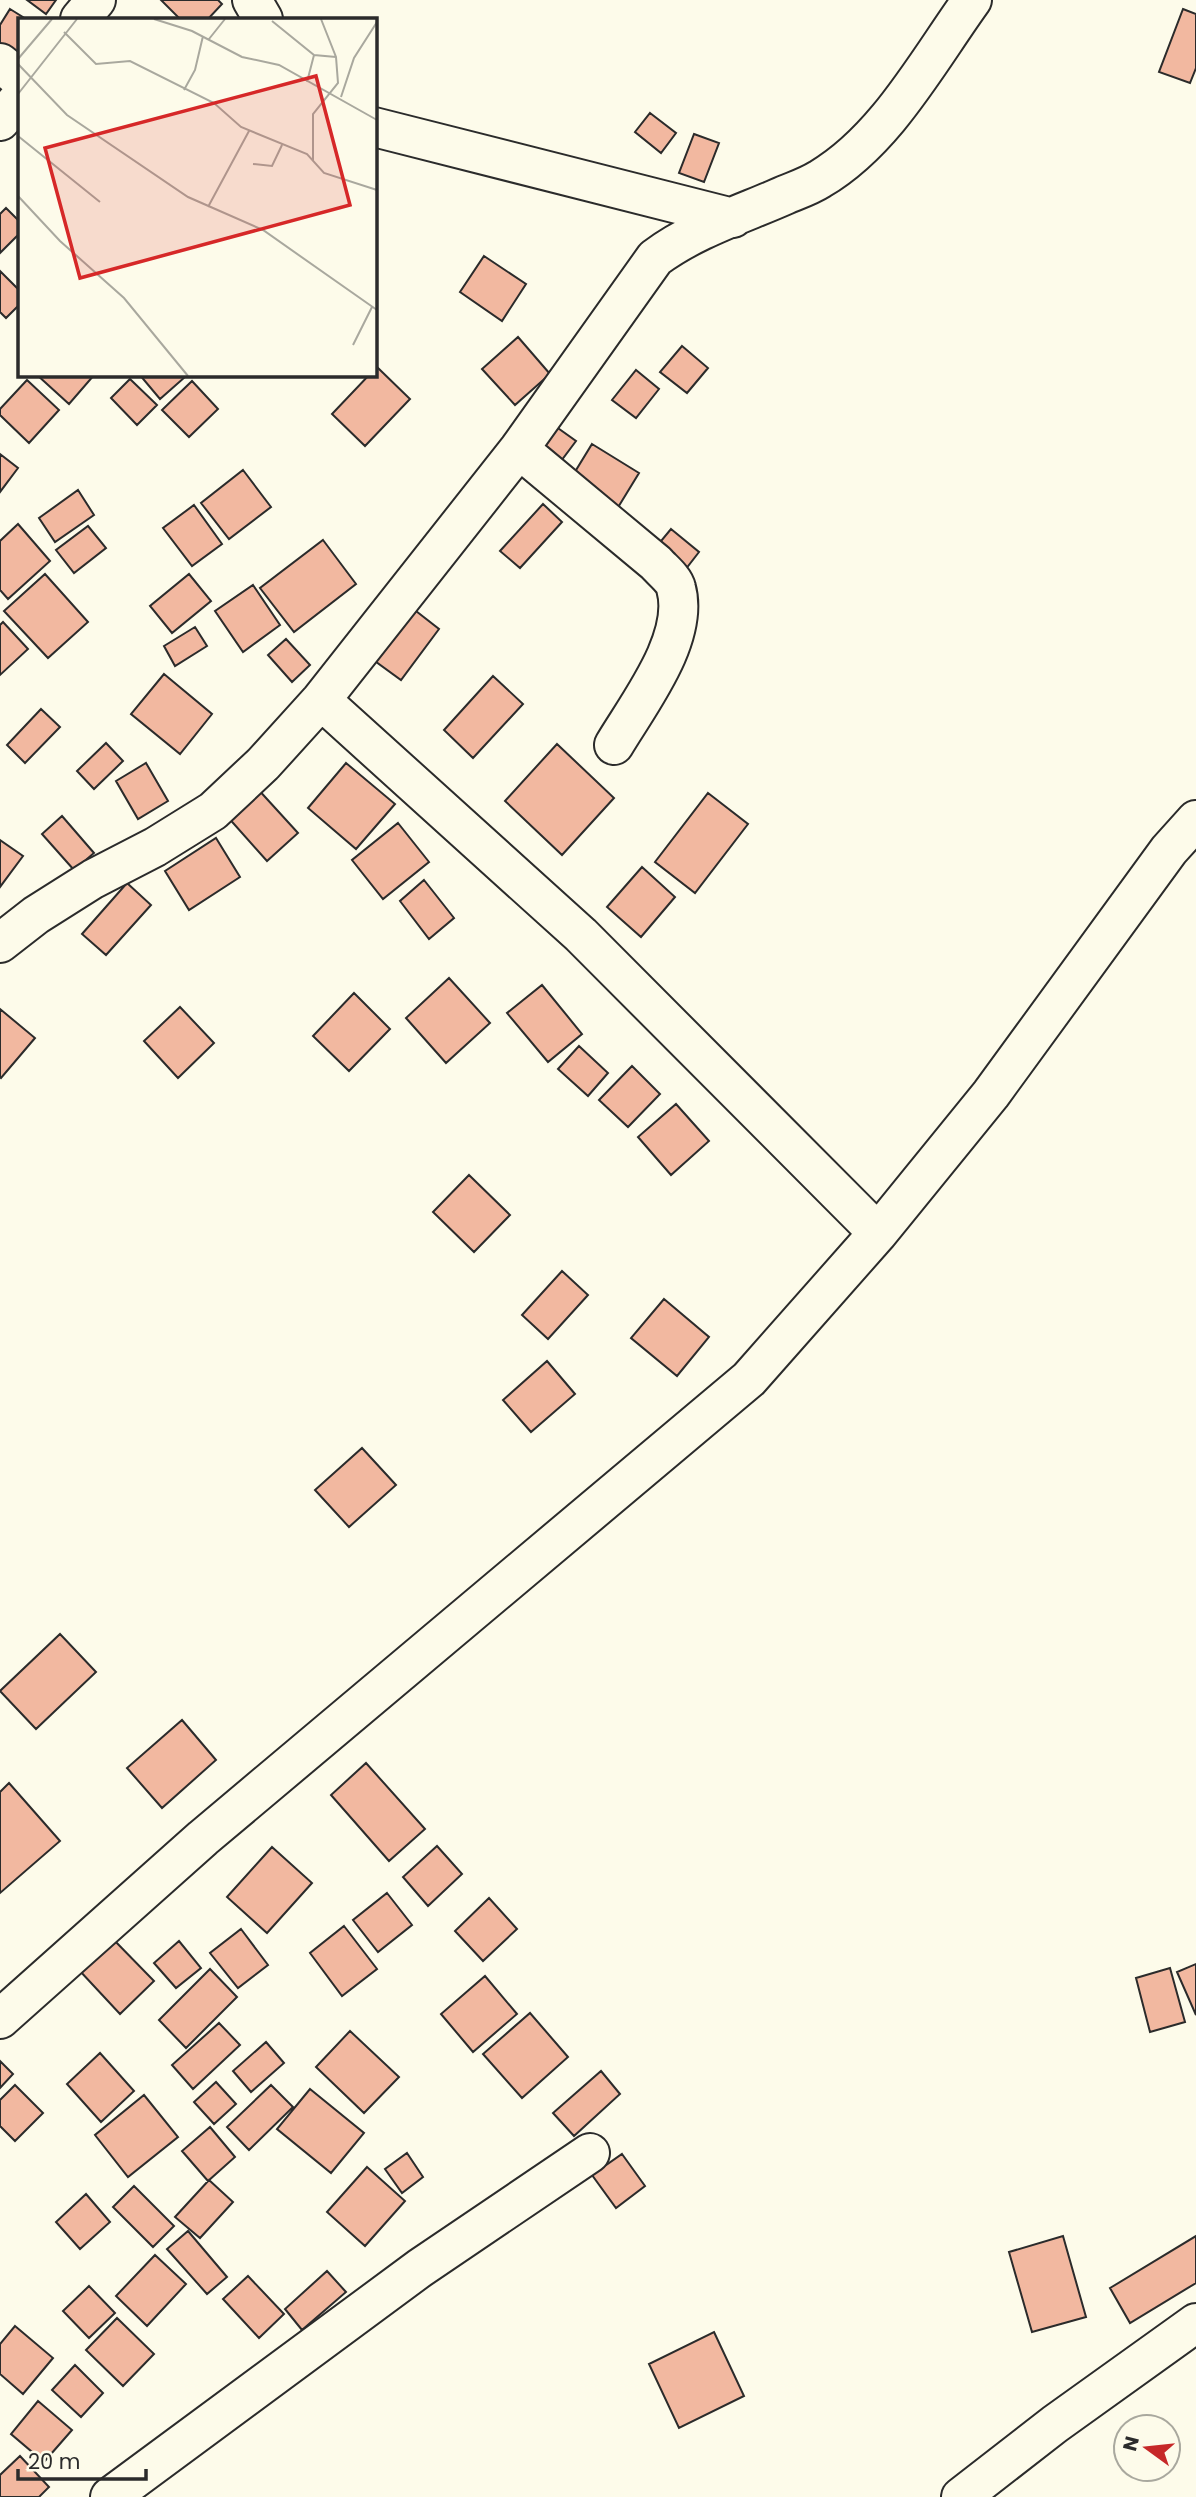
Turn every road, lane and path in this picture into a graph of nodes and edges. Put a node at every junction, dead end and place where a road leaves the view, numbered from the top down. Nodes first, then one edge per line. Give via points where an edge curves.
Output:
1 (96, 0) edge
2 (252, 0) edge
3 (972, 0) edge
4 (81, 18) edge
5 (262, 18) edge
6 (0, 63) edge
7 (18, 77) edge
8 (18, 100) edge
9 (0, 121) edge
10 (376, 128) edge
11 (733, 218) junction
12 (519, 449) junction
13 (321, 700) junction
14 (614, 745) dead end
15 (1196, 820) edge
16 (0, 943) edge
17 (878, 1233) junction
18 (0, 2019) edge
19 (590, 2153) dead end
20 (1196, 2323) edge
21 (110, 2497) edge
22 (961, 2497) edge

1 - 4 street
2 - 5 street
3 - 11 street via 889,117 853,156 818,180
6 - 7 street
8 - 9 street
10 - 11 street
11 - 12 street via 676,243 655,258
12 - 13 street
12 - 14 street via 676,584 679,610 673,636
13 - 16 street via 214,811 82,886
13 - 17 street via 581,935
15 - 17 street via 991,1094
17 - 18 street via 749,1378 203,1838
19 - 21 street via 420,2268
20 - 22 street

